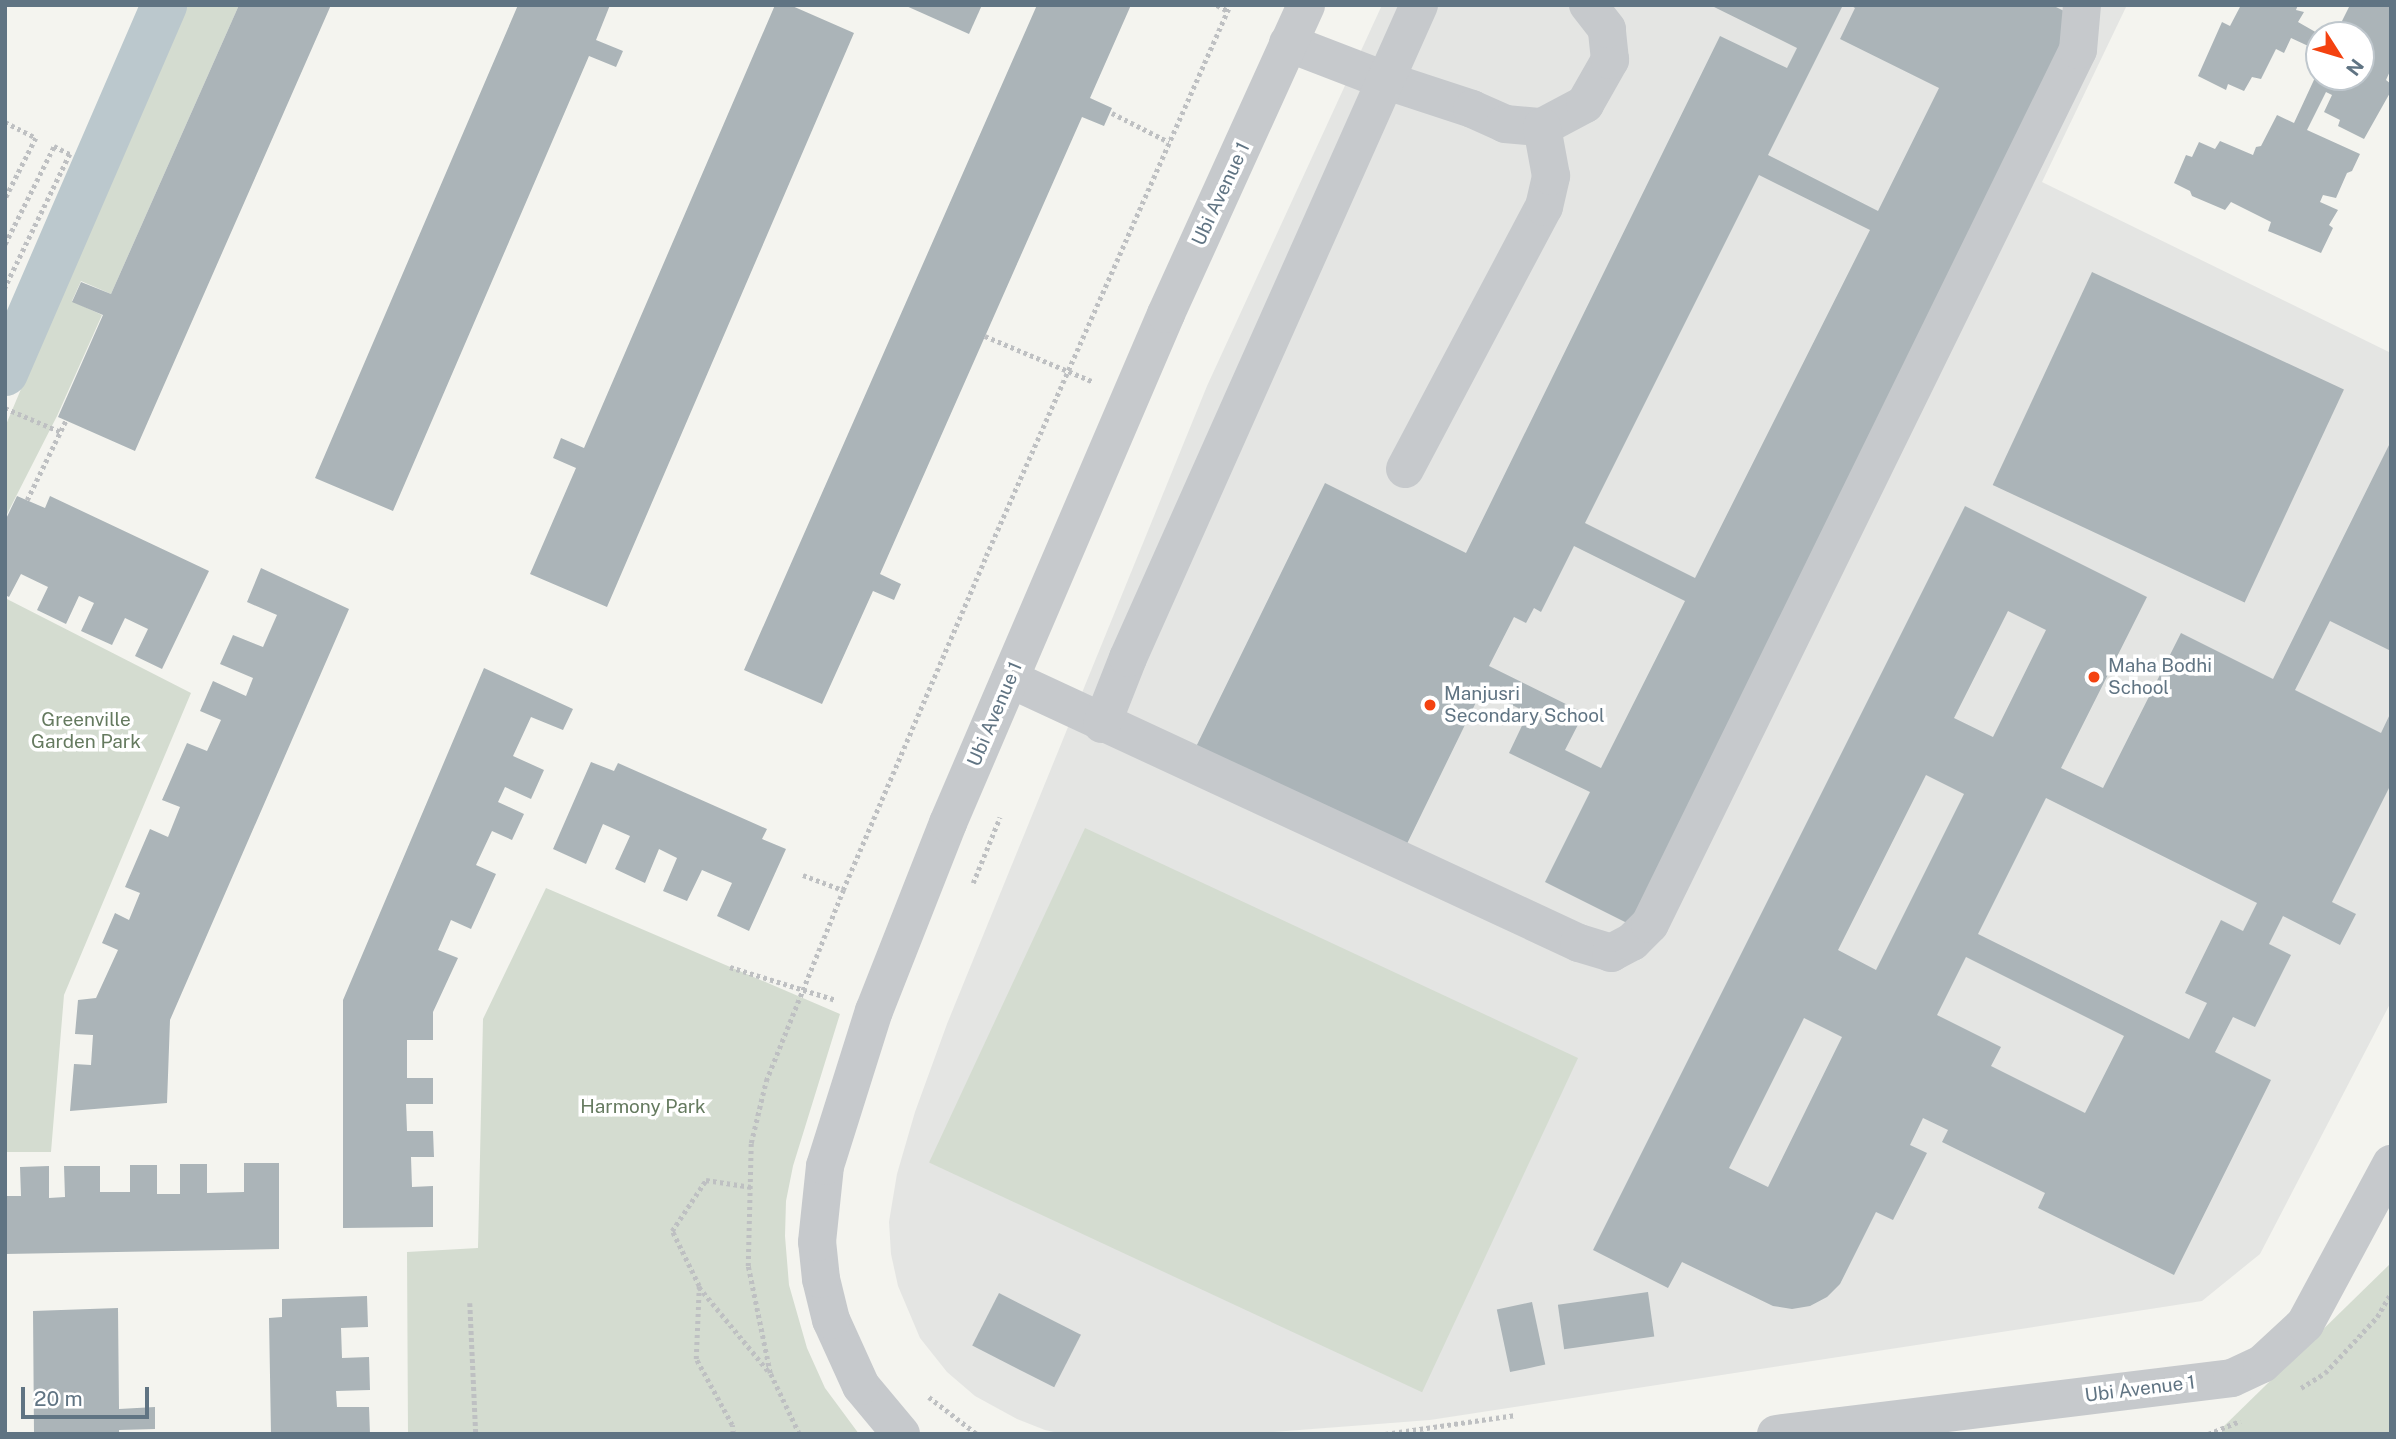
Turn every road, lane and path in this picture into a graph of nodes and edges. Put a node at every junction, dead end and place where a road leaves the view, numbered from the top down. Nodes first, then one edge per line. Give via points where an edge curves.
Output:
1 (1217, 5) edge
2 (1306, 5) edge
3 (1419, 5) edge
4 (1588, 5) edge
5 (2082, 5) edge
6 (1229, 8) edge
7 (1288, 43) junction
8 (1384, 80) junction
9 (1112, 113) dead end
10 (5, 122) edge
11 (1542, 127) junction
12 (1169, 142) junction
13 (5, 199) edge
14 (5, 244) edge
15 (5, 288) edge
16 (985, 336) dead end
17 (1067, 372) junction
18 (1131, 396) junction
19 (5, 408) edge
20 (66, 420) dead end
21 (61, 432) junction
22 (1405, 469) dead end
23 (27, 500) dead end
24 (1010, 679) junction
25 (1102, 724) junction
26 (1003, 809) dead end
27 (803, 875) dead end
28 (843, 890) junction
29 (967, 896) dead end
30 (730, 967) dead end
31 (801, 990) junction
32 (874, 1011) junction
33 (2391, 1164) edge
34 (751, 1187) junction
35 (698, 1286) junction
36 (470, 1303) dead end
37 (770, 1373) junction
38 (921, 1390) dead end
39 (1516, 1415) dead end
40 (476, 1434) edge
41 (733, 1434) edge
42 (799, 1434) edge
43 (901, 1434) edge
44 (977, 1434) edge
45 (1385, 1434) edge
46 (1776, 1434) edge

1 - 6 path
2 - 7 street, Ubi Avenue 1
3 - 8 street
4 - 11 street via 1607,29 1610,60 1585,104
5 - 25 street via 2078,50 1650,924 1632,942 1611,953 1579,943
6 - 12 path
7 - 8 street
7 - 18 street, Ubi Avenue 1
8 - 11 street via 1505,124
8 - 25 street
9 - 12 path
10 - 13 path via 36,138
11 - 22 street via 1551,176 1544,207
12 - 17 path
14 - 15 path via 54,146 71,154
16 - 17 path
17 - 18 path
17 - 28 path
18 - 24 street, Ubi Avenue 1
19 - 21 path
20 - 21 path
21 - 23 path
24 - 25 street
24 - 32 street, Ubi Avenue 1
26 - 29 path
27 - 28 path
28 - 31 path
30 - 31 path
31 - 32 path
31 - 34 path via 766,1081 751,1143
32 - 43 street, Ubi Avenue 1 via 825,1166 817,1255 831,1320 846,1357 861,1386
33 - 46 street, Ubi Avenue 1 via 2305,1324 2262,1364 2232,1378
34 - 35 path via 706,1180 672,1231
34 - 37 path via 748,1266
35 - 37 path
35 - 41 path via 696,1359
36 - 40 path
37 - 42 path
38 - 44 path
39 - 45 path

